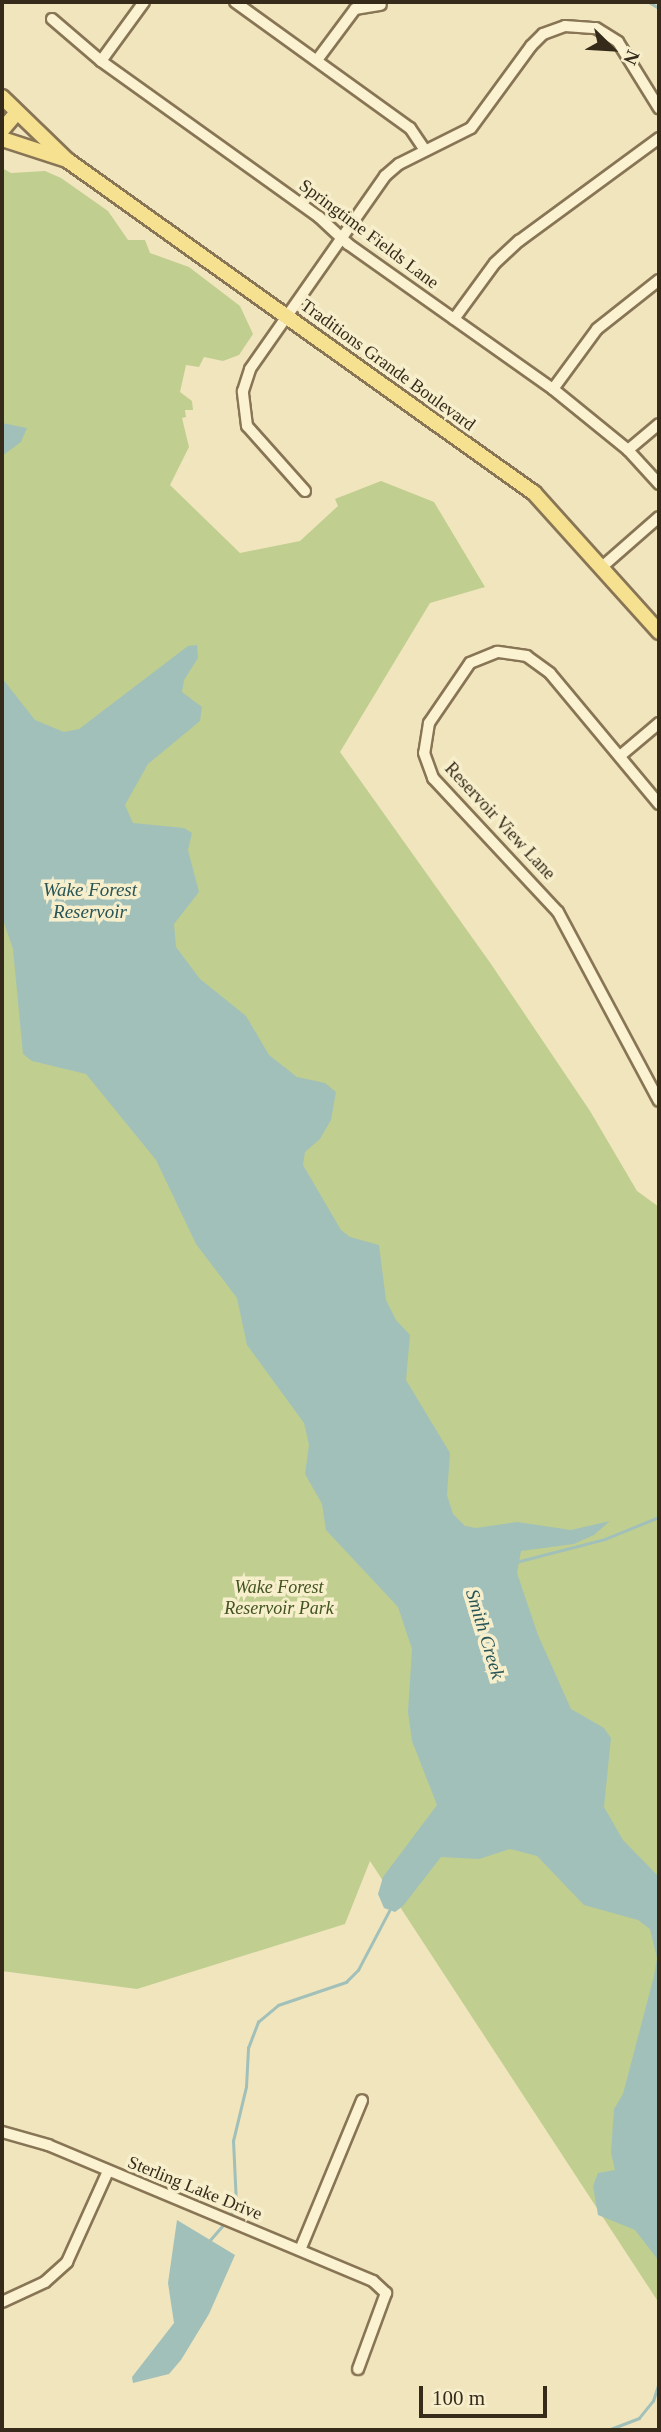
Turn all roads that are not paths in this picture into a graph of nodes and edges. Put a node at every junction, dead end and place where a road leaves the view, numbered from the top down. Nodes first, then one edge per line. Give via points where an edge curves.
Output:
1 (144, 2) edge
2 (235, 2) edge
3 (381, 5) dead end
4 (52, 19) dead end
5 (317, 60) junction
6 (101, 61) junction
7 (2, 97) edge
8 (659, 108) edge
9 (17, 112) junction
10 (2, 130) edge
11 (659, 138) edge
12 (2, 139) edge
13 (425, 150) junction
14 (67, 160) junction
15 (342, 238) junction
16 (659, 280) edge
17 (287, 316) junction
18 (454, 319) junction
19 (553, 389) junction
20 (659, 424) edge
21 (628, 450) junction
22 (659, 484) edge
23 (305, 491) dead end
24 (659, 517) edge
25 (603, 566) junction
26 (659, 632) edge
27 (659, 723) edge
28 (620, 757) junction
29 (659, 804) edge
30 (659, 1101) edge
31 (362, 2100) dead end
32 (2, 2132) edge
33 (108, 2171) junction
34 (300, 2250) junction
35 (2, 2302) edge
36 (358, 2369) dead end

1 - 6 street
2 - 5 street
3 - 5 street via 355,9
4 - 6 street, Springtime Fields Lane
5 - 13 street via 414,131
6 - 15 street, Springtime Fields Lane
7 - 9 main road, Traditions Grande Boulevard
8 - 13 street via 618,41 596,29 565,26 543,34 531,46 478,123 459,137
9 - 10 main road
9 - 14 main road, Traditions Grande Boulevard
11 - 18 street via 519,241 495,263
12 - 14 main road, Traditions Grande Boulevard
13 - 15 street via 384,176
14 - 17 main road, Traditions Grande Boulevard
15 - 17 street
15 - 18 street, Springtime Fields Lane
16 - 19 street via 597,329
17 - 23 street via 250,369 244,407 247,426
17 - 25 main road, Traditions Grande Boulevard via 534,493
18 - 19 street, Springtime Fields Lane
19 - 21 street, Springtime Fields Lane
20 - 21 street
21 - 22 street, Springtime Fields Lane
24 - 25 street
25 - 26 main road, Traditions Grande Boulevard
27 - 28 street
28 - 29 street, Reservoir View Lane
28 - 30 street, Reservoir View Lane via 542,665 509,652 488,654 462,670 432,715 424,742 433,778 565,923
31 - 34 street
32 - 33 street, Sterling Lake Drive via 48,2145
33 - 34 street, Sterling Lake Drive
33 - 35 street via 67,2262 45,2282
34 - 36 street, Sterling Lake Drive via 373,2281 386,2293

